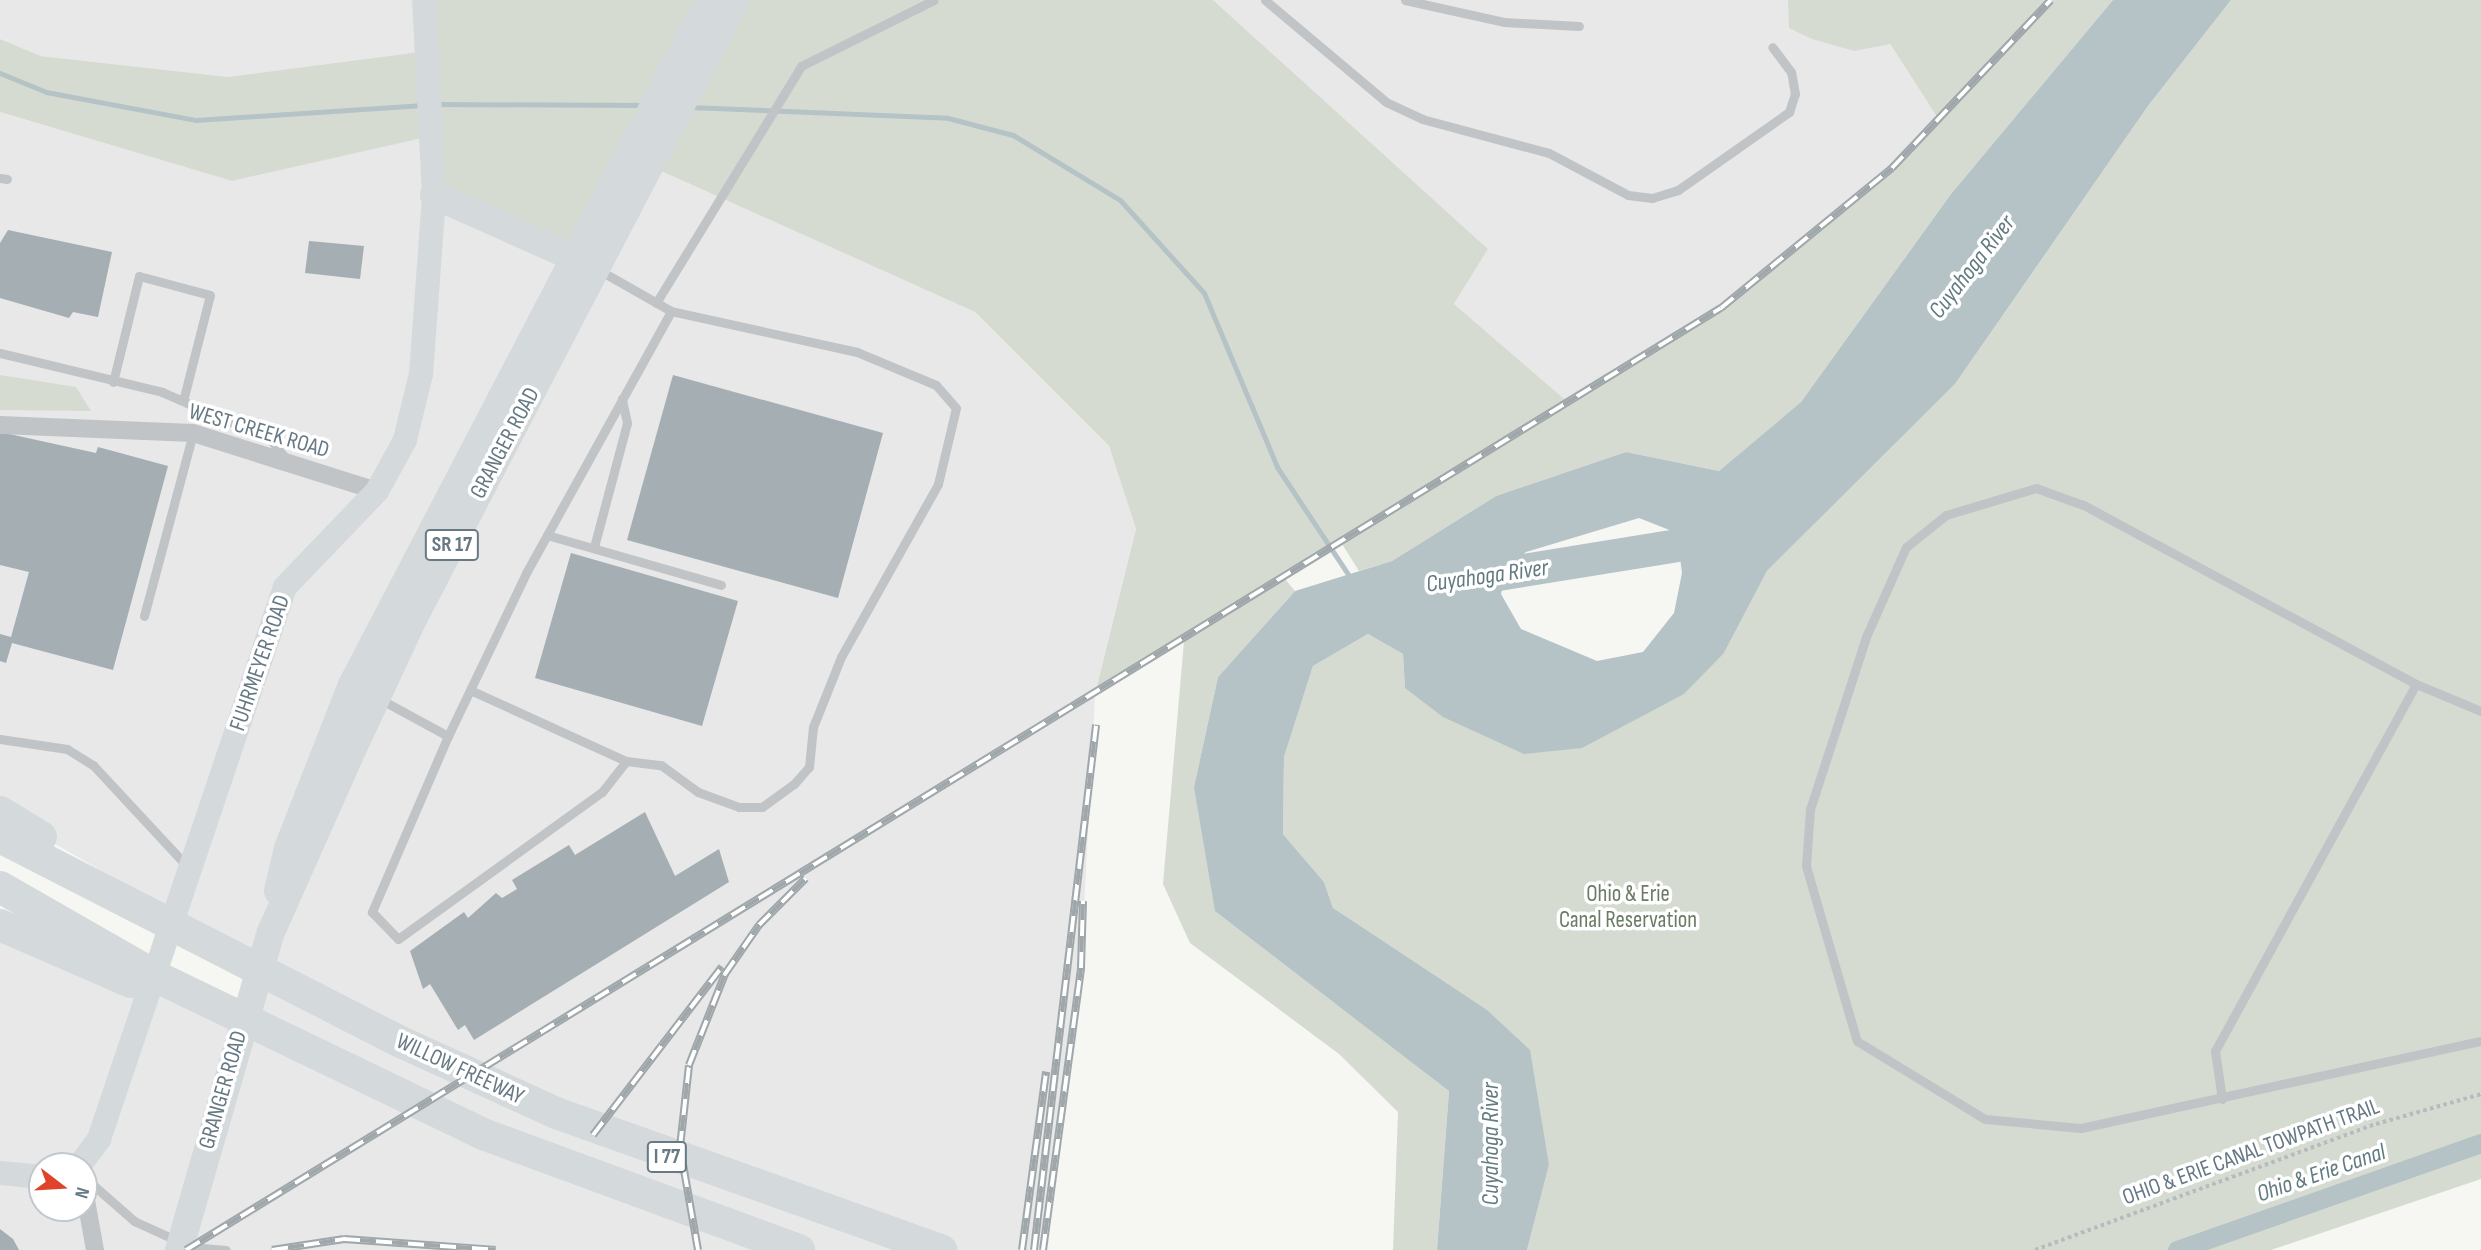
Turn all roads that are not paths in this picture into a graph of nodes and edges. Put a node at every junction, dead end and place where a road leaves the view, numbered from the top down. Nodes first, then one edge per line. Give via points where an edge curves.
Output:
1 (424, 0) edge
2 (709, 0) edge
3 (736, 0) edge
4 (934, 0) edge
5 (1265, 0) edge
6 (1405, 0) edge
7 (1579, 26) dead end
8 (1772, 47) dead end
9 (697, 49) junction
10 (434, 195) junction
11 (584, 263) junction
12 (656, 303) junction
13 (671, 311) junction
14 (0, 353) edge
15 (113, 382) junction
16 (622, 399) junction
17 (183, 401) junction
18 (0, 425) edge
19 (193, 433) junction
20 (289, 463) junction
21 (377, 491) junction
22 (547, 535) junction
23 (594, 547) junction
24 (721, 586) dead end
25 (144, 615) dead end
26 (2416, 684) junction
27 (470, 690) junction
28 (364, 691) junction
29 (2481, 711) edge
30 (449, 736) junction
31 (0, 739) edge
32 (626, 761) junction
33 (0, 812) edge
34 (0, 837) edge
35 (190, 869) junction
36 (0, 887) edge
37 (0, 925) edge
38 (2481, 1041) edge
39 (401, 1042) junction
40 (2222, 1099) junction
41 (483, 1134) junction
42 (89, 1152) edge
43 (0, 1173) edge
44 (28, 1176) edge
45 (98, 1189) edge
46 (90, 1222) edge
47 (95, 1250) edge
48 (179, 1250) edge
49 (226, 1250) edge
50 (799, 1250) edge
51 (941, 1250) edge

1 - 10 street, FUHRMEYER ROAD
2 - 9 main road, GRANGER ROAD / SR 17
3 - 9 main road, GRANGER ROAD / SR 17
4 - 12 lane via 801,66 784,86
5 - 8 lane via 1386,102 1422,119 1549,153 1628,195 1652,198 1678,190 1789,112 1796,94 1791,72
6 - 7 lane via 1504,22
9 - 11 main road, GRANGER ROAD / SR 17 via 621,167
9 - 11 main road, GRANGER ROAD / SR 17 via 650,166
10 - 11 main road
10 - 21 street, FUHRMEYER ROAD via 421,374 405,440
11 - 12 lane
11 - 28 main road, GRANGER ROAD / SR 17
12 - 13 lane
13 - 16 lane
13 - 32 lane via 857,352 936,385 956,408 938,484 841,657 813,727 809,767 794,784 762,807 740,807 698,792 661,765
14 - 15 lane
15 - 17 lane
15 - 17 lane via 139,276 211,295
16 - 22 lane
16 - 23 lane via 627,423
17 - 20 lane via 270,439
18 - 19 street, WEST CREEK ROAD
19 - 20 street, WEST CREEK ROAD
19 - 25 lane
20 - 21 street, WEST CREEK ROAD
21 - 35 street, FUHRMEYER ROAD via 285,587
22 - 23 lane
22 - 27 lane
23 - 24 lane
26 - 29 lane
26 - 40 lane via 2215,1051
26 - 40 lane via 2083,505 2036,488 1946,515 1906,547 1866,637 1810,809 1806,866 1857,1041 1986,1119 2045,1129
27 - 30 lane
27 - 32 lane
28 - 30 lane
28 - 48 main road, GRANGER ROAD / SR 17 via 271,932
30 - 32 lane via 372,912 398,939 602,792
31 - 35 lane via 67,749 93,765
33 - 39 highway
34 - 39 highway, WILLOW FREEWAY / I 77
35 - 42 street, FUHRMEYER ROAD via 99,1139
36 - 41 highway, WILLOW FREEWAY / I 77 via 159,978
37 - 41 highway
38 - 40 lane
39 - 51 highway, WILLOW FREEWAY / I 77 via 681,1163
41 - 50 highway, WILLOW FREEWAY / I 77
43 - 44 street
45 - 49 lane via 134,1221 191,1247
46 - 47 street

